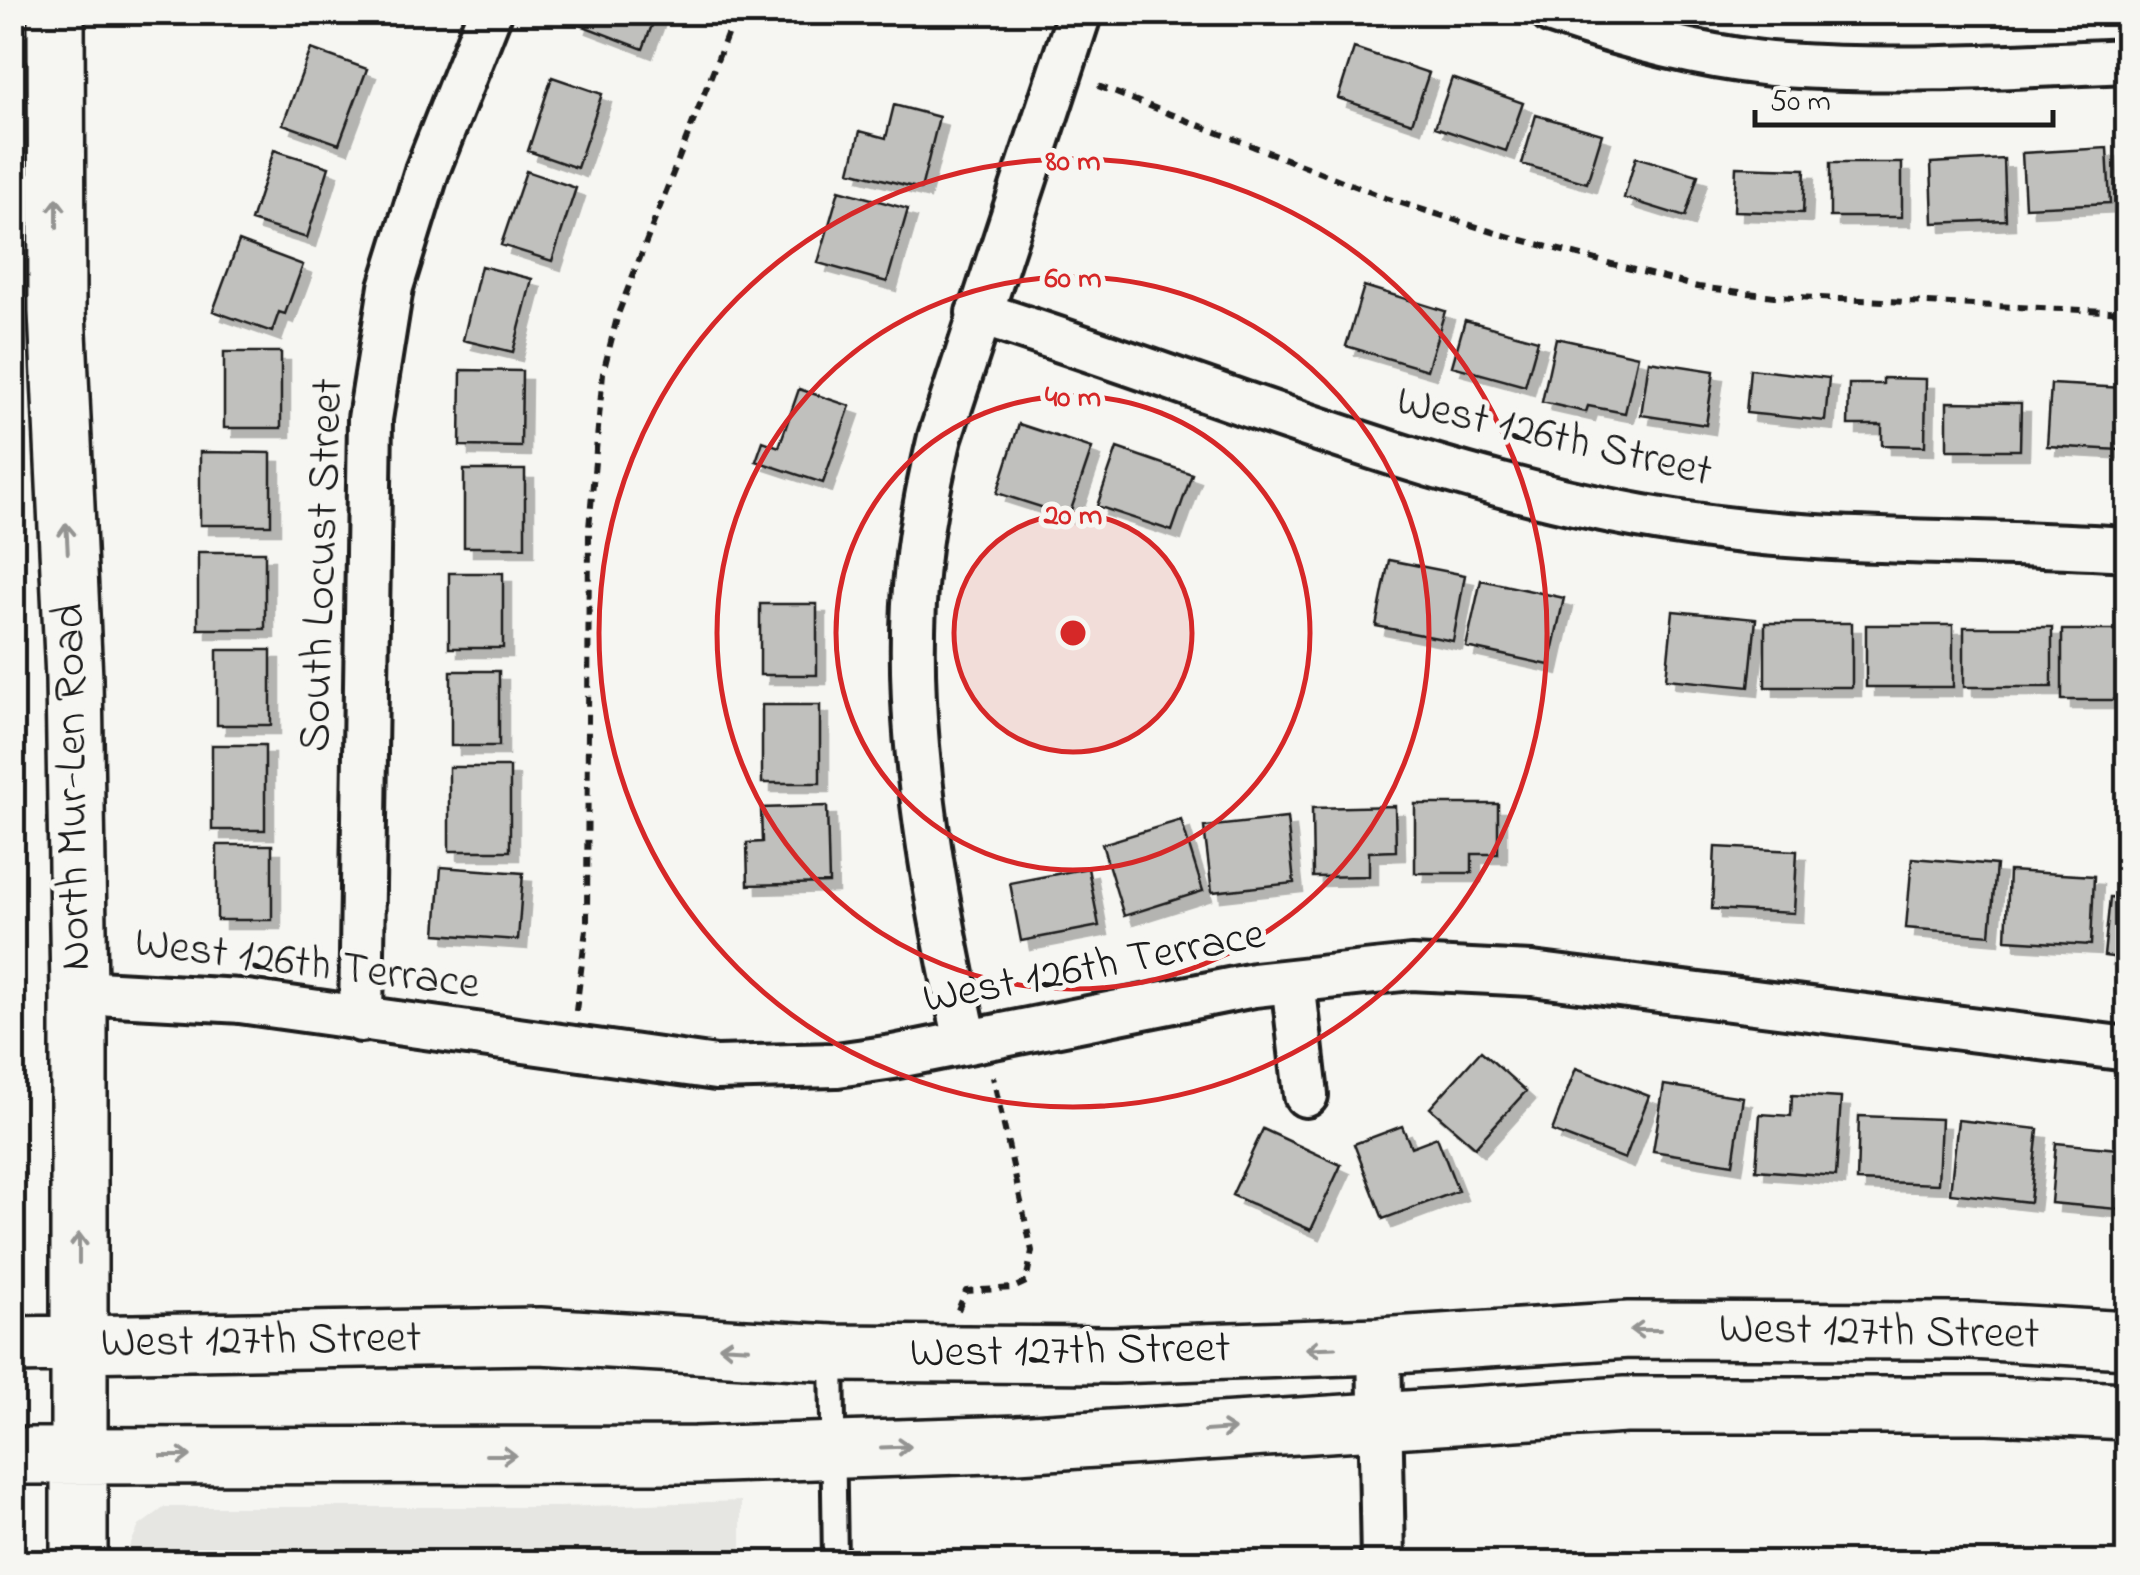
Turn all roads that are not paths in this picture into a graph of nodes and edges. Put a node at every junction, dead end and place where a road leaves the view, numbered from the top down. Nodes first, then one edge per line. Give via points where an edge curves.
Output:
1 (56, 12) edge
2 (490, 12) edge
3 (1080, 12) edge
4 (1552, 12) edge
5 (2128, 60) edge
6 (978, 314) junction
7 (2128, 549) edge
8 (1293, 981) junction
9 (78, 992) junction
10 (362, 1020) junction
11 (966, 1041) junction
12 (2128, 1049) edge
13 (1306, 1095) dead end
14 (2128, 1340) edge
15 (12, 1346) edge
16 (78, 1346) junction
17 (1379, 1346) junction
18 (832, 1353) junction
19 (2128, 1411) edge
20 (1380, 1419) junction
21 (834, 1450) junction
22 (12, 1456) edge
23 (78, 1456) junction
24 (78, 1562) edge
25 (835, 1562) edge
26 (1382, 1562) edge

9 -> 1 main road, North Mur-Len Road via 74,679 57,311
2 - 10 street, South Locust Street via 427,171 391,287 370,419
3 - 6 street
4 - 5 street via 1703,53 1781,64 1942,69
6 - 7 street, West 126th Street via 1384,451 1509,488 1672,522 1764,534
6 - 11 street via 925,503 912,644 918,764
8 - 11 street, West 126th Terrace
8 - 12 street, West 126th Terrace via 1411,968 1532,974
8 - 13 street
9 - 10 street, West 126th Terrace via 240,1001
16 -> 9 main road, North Mur-Len Road
10 - 11 street, West 126th Terrace via 716,1068 837,1065
14 -> 17 main road, West 127th Street via 1971,1331 1629,1330
15 - 16 main road, West 127th Street
18 -> 16 main road, West 127th Street via 540,1336
16 - 23 main road, North Mur-Len Road
17 -> 18 main road, West 127th Street via 1113,1355
17 - 20 street
18 - 21 lane
19 - 20 main road, West 127th Street via 1625,1405
21 -> 20 main road, West 127th Street
20 - 26 street
23 -> 21 main road, West 127th Street
21 - 25 lane
22 - 23 main road, West 127th Street
23 - 24 main road, North Mur-Len Road

